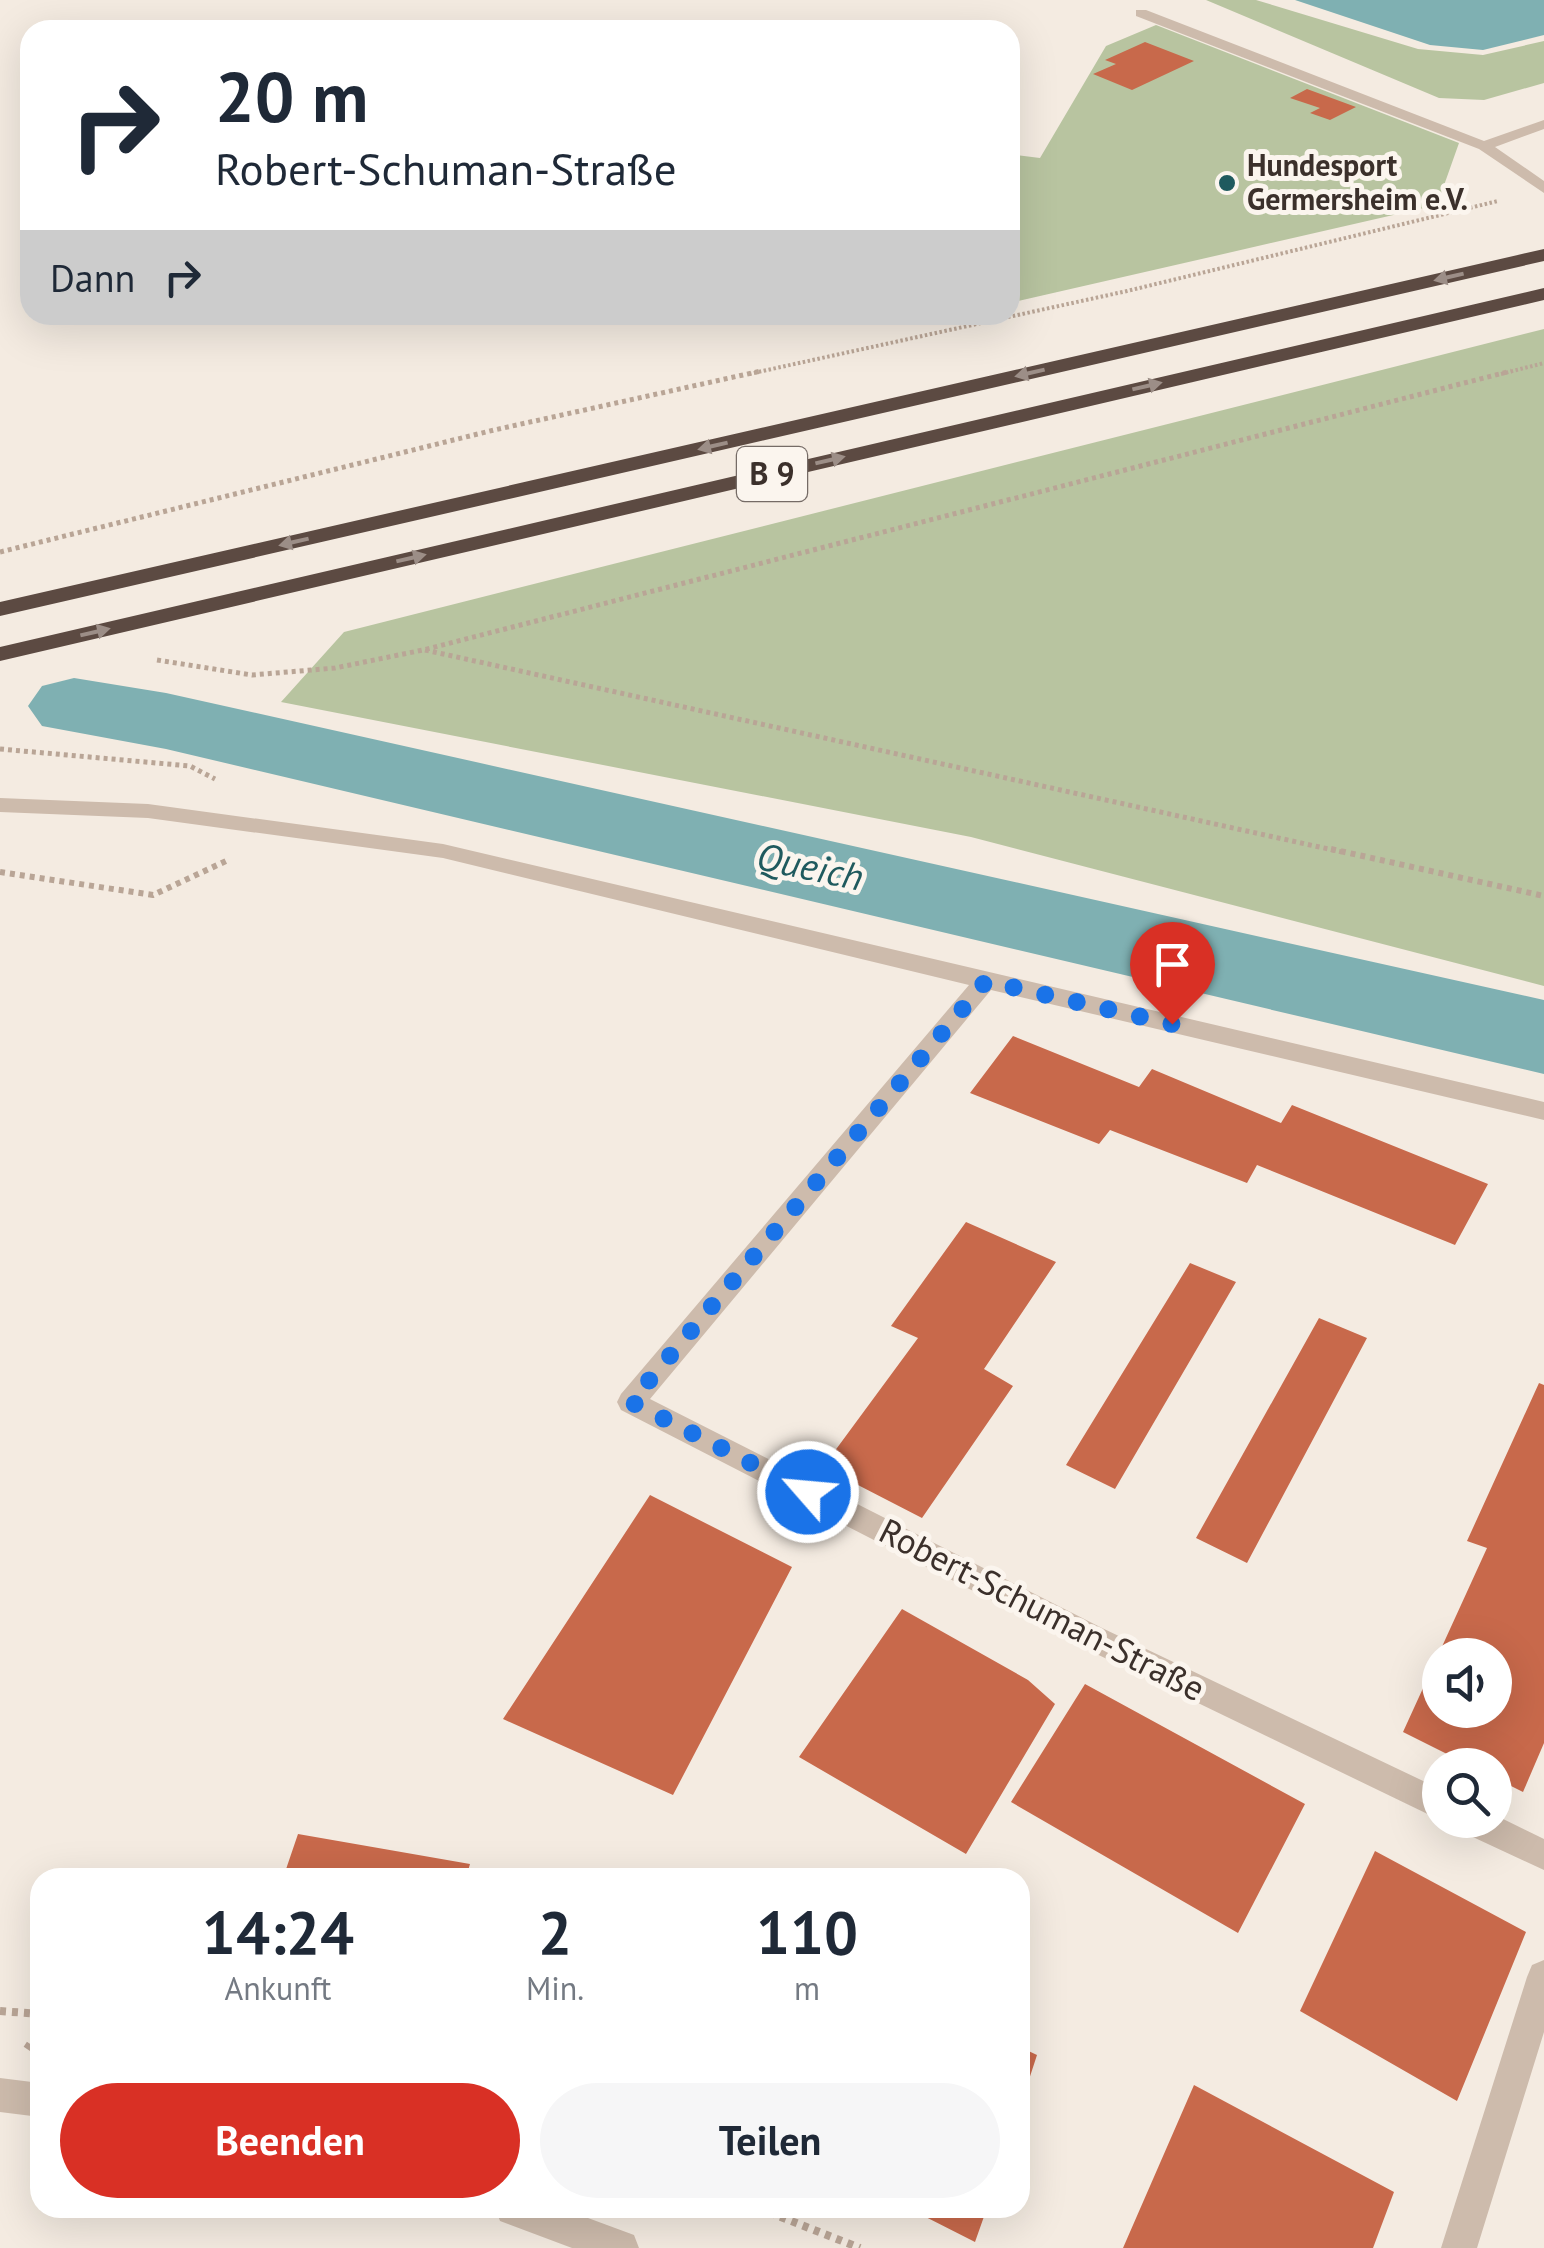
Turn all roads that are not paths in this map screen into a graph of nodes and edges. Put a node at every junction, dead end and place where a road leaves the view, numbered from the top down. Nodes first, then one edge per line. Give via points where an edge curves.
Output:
1 (1141, 13) dead end
2 (1544, 124) edge
3 (1484, 146) junction
4 (1544, 188) edge
5 (1544, 255) edge
6 (1544, 294) edge
7 (0, 609) edge
8 (0, 654) edge
9 (0, 805) edge
10 (986, 981) junction
11 (1544, 1111) edge
12 (1422, 1796) edge
13 (1507, 1838) edge
14 (1544, 1856) edge
15 (1544, 1977) edge
16 (0, 2095) edge
17 (30, 2099) edge
18 (540, 2218) edge
19 (621, 2248) edge
20 (1459, 2248) edge

1 - 3 street
2 - 3 street
3 - 4 street
5 -> 7 highway, B 9
8 -> 6 highway, B 9
9 - 10 street via 148,811 444,851
10 - 11 street
10 - 12 street, Robert-Schuman-Straße via 631,1402 1091,1637
13 - 14 street
15 - 20 street
16 - 17 street
18 - 19 street

